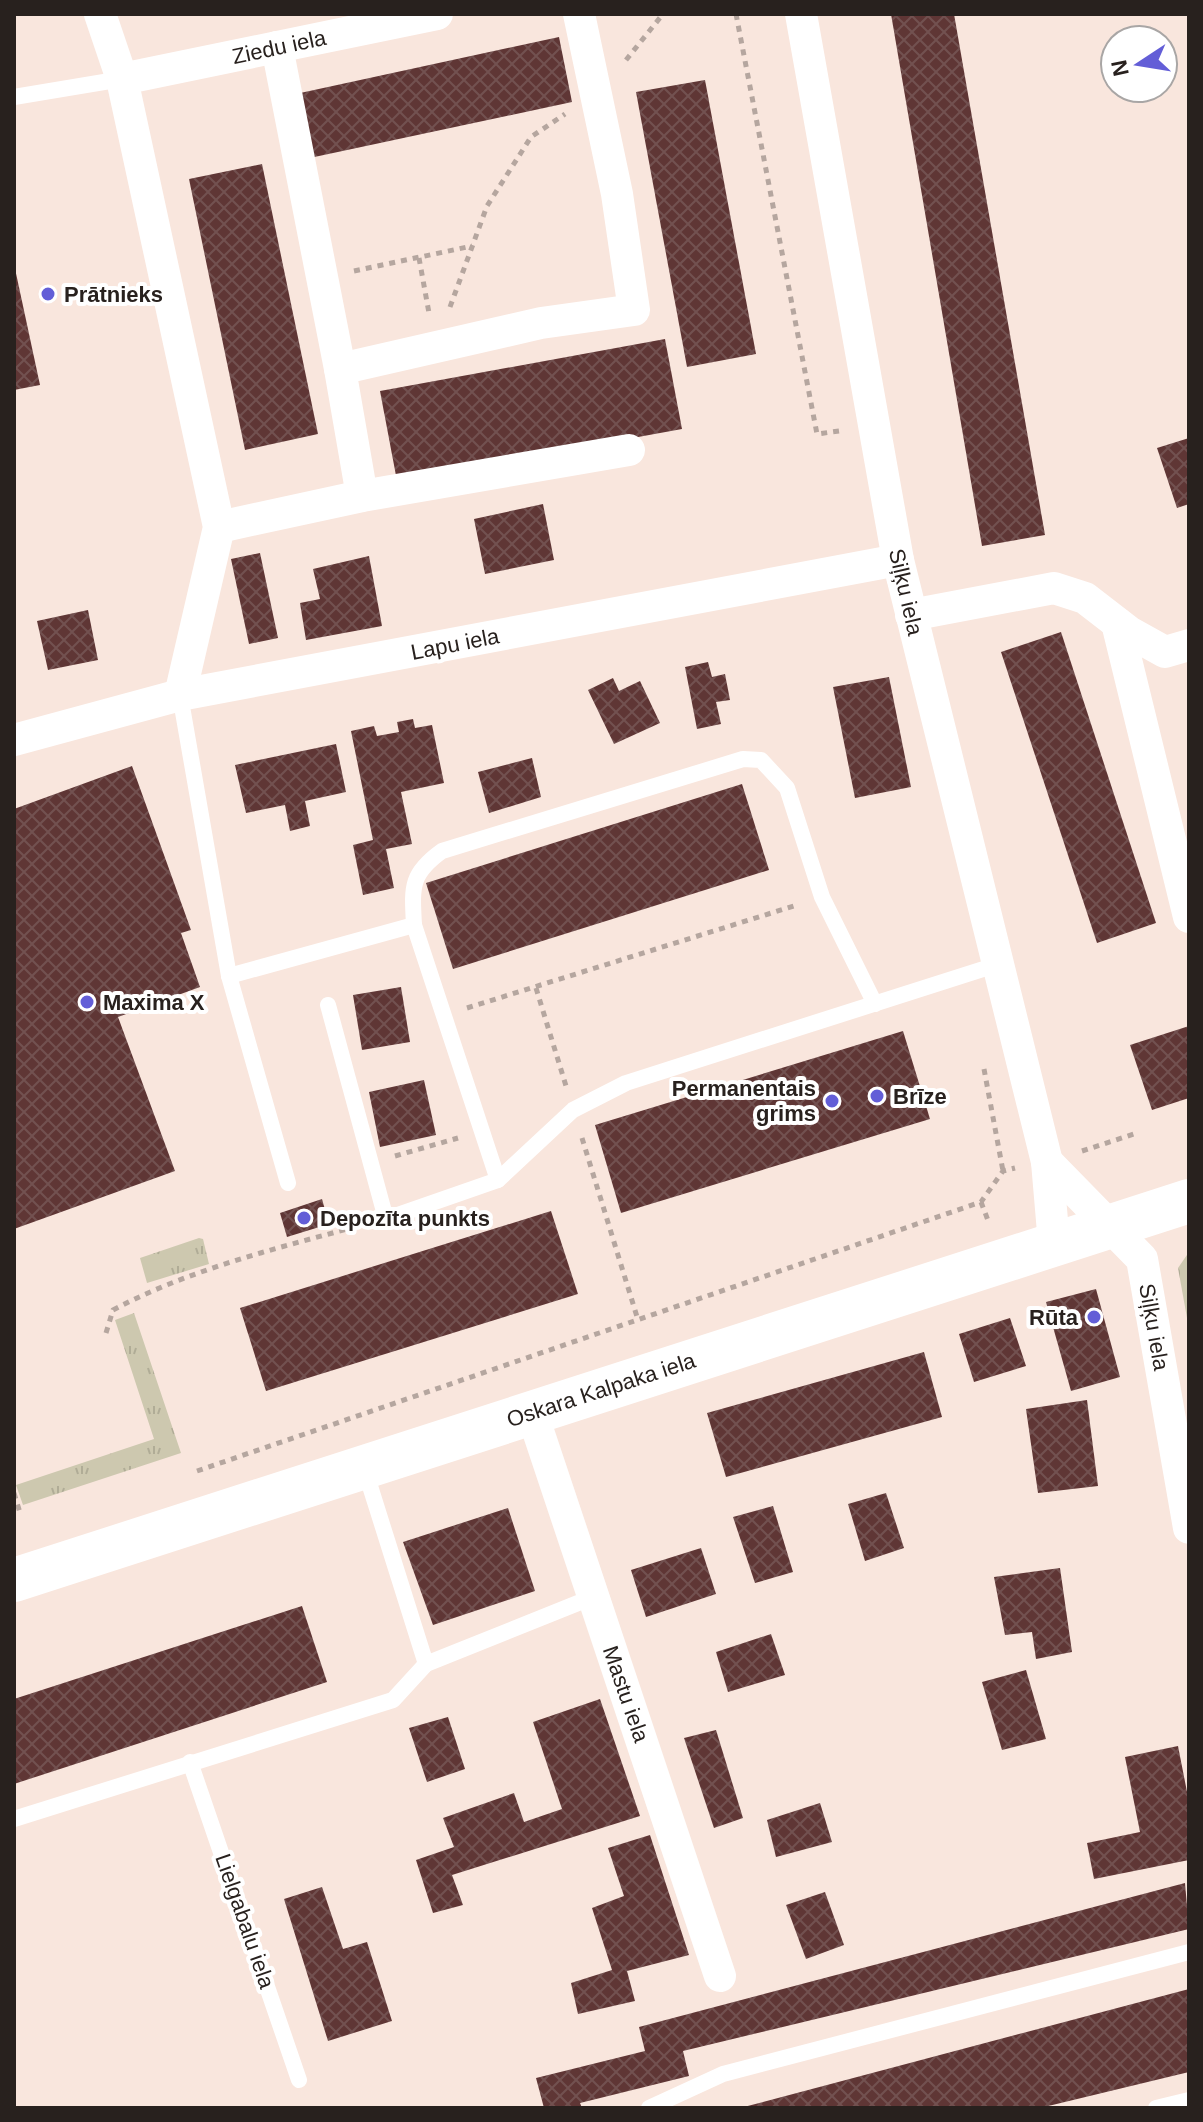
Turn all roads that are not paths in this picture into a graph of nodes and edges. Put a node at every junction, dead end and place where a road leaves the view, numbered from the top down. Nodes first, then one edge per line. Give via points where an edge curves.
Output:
1 (100, 14) edge
2 (437, 14) edge
3 (579, 14) edge
4 (801, 14) edge
5 (277, 47) junction
6 (122, 79) junction
7 (14, 97) edge
8 (340, 369) junction
9 (629, 450) dead end
10 (362, 496) junction
11 (219, 527) junction
12 (898, 560) junction
13 (911, 615) junction
14 (1117, 623) junction
15 (1189, 645) edge
16 (180, 695) junction
17 (14, 740) edge
18 (1189, 917) edge
19 (414, 925) junction
20 (999, 964) junction
21 (229, 976) junction
22 (875, 1004) junction
23 (328, 1005) dead end
24 (1047, 1162) junction
25 (498, 1180) junction
26 (288, 1183) dead end
27 (1189, 1201) edge
28 (1110, 1226) junction
29 (1054, 1244) junction
30 (532, 1413) junction
31 (364, 1467) junction
32 (1189, 1528) edge
33 (14, 1580) edge
34 (593, 1597) junction
35 (426, 1664) junction
36 (190, 1762) junction
37 (14, 1819) edge
38 (1189, 1952) edge
39 (720, 1976) dead end
40 (299, 2080) dead end
41 (1189, 2100) edge
42 (649, 2108) edge
43 (1156, 2108) edge

1 - 6 street
2 - 5 street, Ziedu iela
3 - 8 street via 617,194 634,310 586,315
4 - 12 street, Siļķu iela
5 - 6 street, Ziedu iela
5 - 8 street
6 - 7 lane
6 - 11 street
8 - 10 street
9 - 10 street
10 - 11 street
11 - 16 street
12 - 13 street, Siļķu iela
12 - 16 street, Lapu iela
13 - 14 street via 1054,588 1085,598
13 - 20 street, Siļķu iela
14 - 15 street via 1165,652
14 - 18 street
16 - 17 street, Lapu iela
16 - 21 lane
19 - 21 lane
19 - 22 lane via 412,895 421,866 442,851 743,759 761,760 787,788 822,897
19 - 25 lane
20 - 22 lane
20 - 24 street, Siļķu iela
21 - 26 lane
22 - 25 lane via 626,1083 573,1110
23 - 25 lane via 386,1219
24 - 28 street, Siļķu iela
24 - 29 street, Siļķu iela
27 - 28 main road, Oskara Kalpaka iela
28 - 29 main road, Oskara Kalpaka iela
28 - 32 street, Siļķu iela via 1142,1259
29 - 30 main road, Oskara Kalpaka iela
30 - 31 main road, Oskara Kalpaka iela
30 - 34 street, Mastu iela
31 - 33 main road, Oskara Kalpaka iela
31 - 35 lane
34 - 35 lane
34 - 39 street, Mastu iela
35 - 36 lane via 393,1700
36 - 37 lane
36 - 40 lane, Lielgabalu iela
38 - 42 lane via 723,2074
41 - 43 lane

